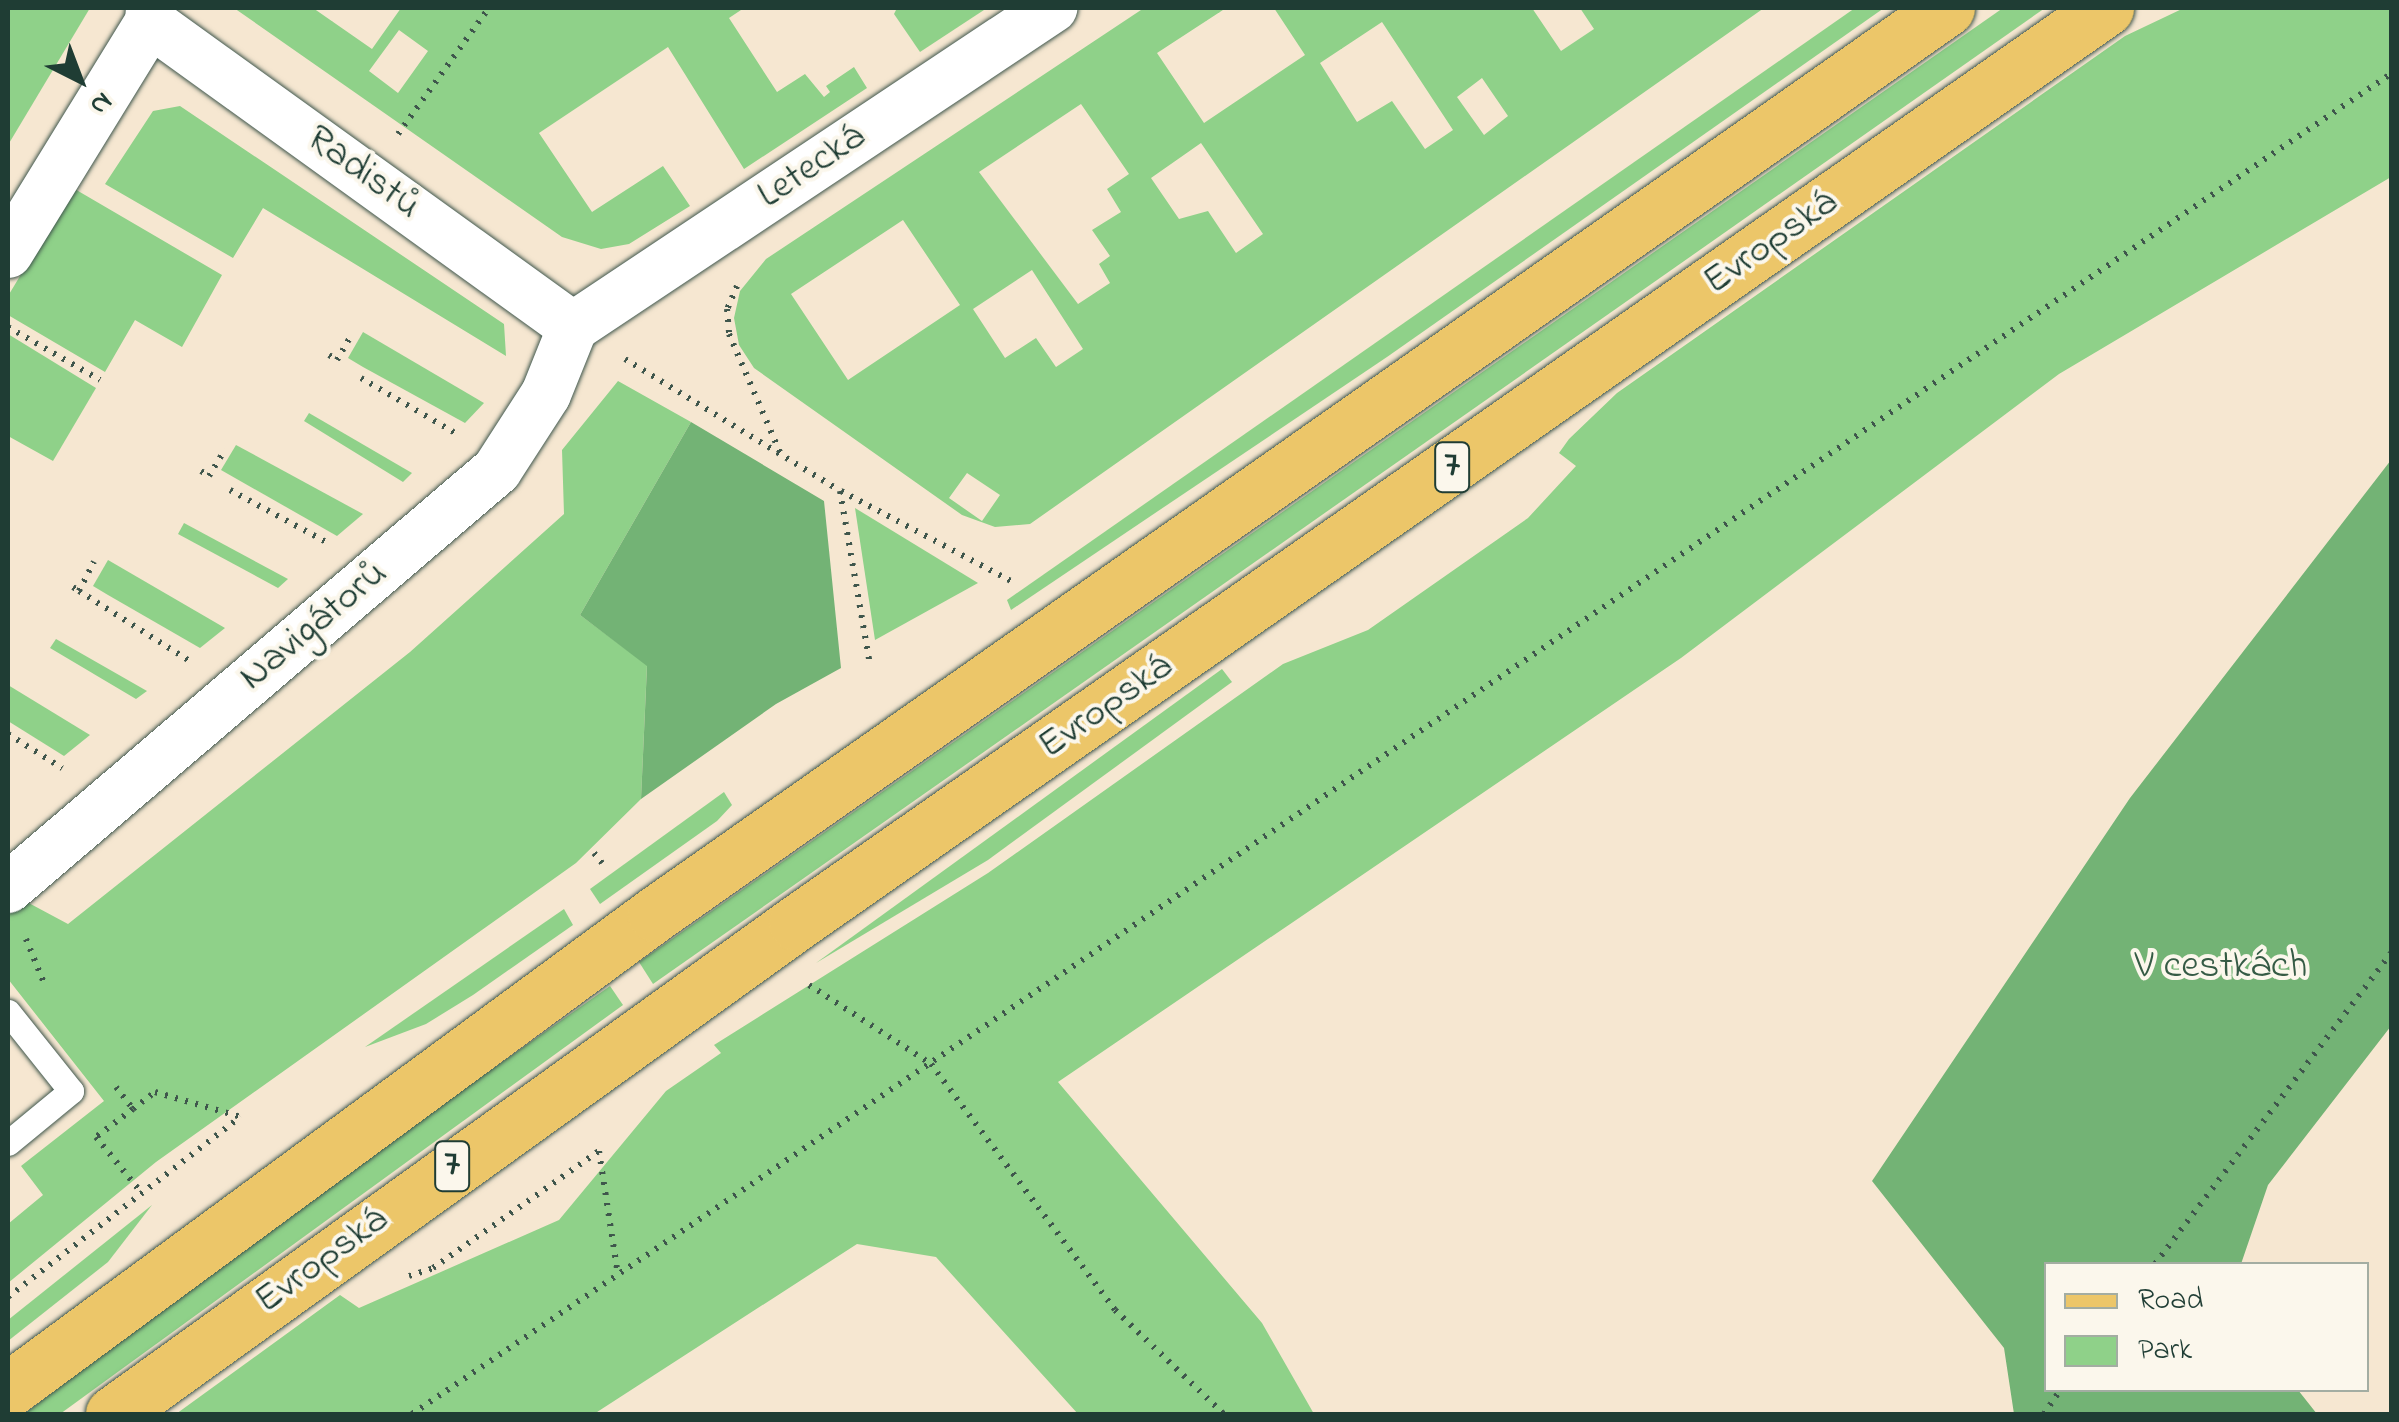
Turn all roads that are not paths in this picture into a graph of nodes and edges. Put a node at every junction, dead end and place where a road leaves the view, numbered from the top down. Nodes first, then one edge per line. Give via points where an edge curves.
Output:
1 (1052, 8) edge
2 (1948, 8) edge
3 (2106, 8) edge
4 (151, 15) edge
5 (8, 253) edge
6 (573, 327) junction
7 (8, 888) edge
8 (8, 1012) edge
9 (8, 1143) edge
10 (8, 1390) edge
11 (113, 1414) edge

1 - 6 street, Letecká
2 - 10 main road, 7 via 654,914
3 - 11 main road, Evropská / 7 via 796,923
4 - 5 street
4 - 6 street, Radistů
6 - 7 street, Navigátorů via 546,394 497,470
8 - 9 lane via 70,1092

